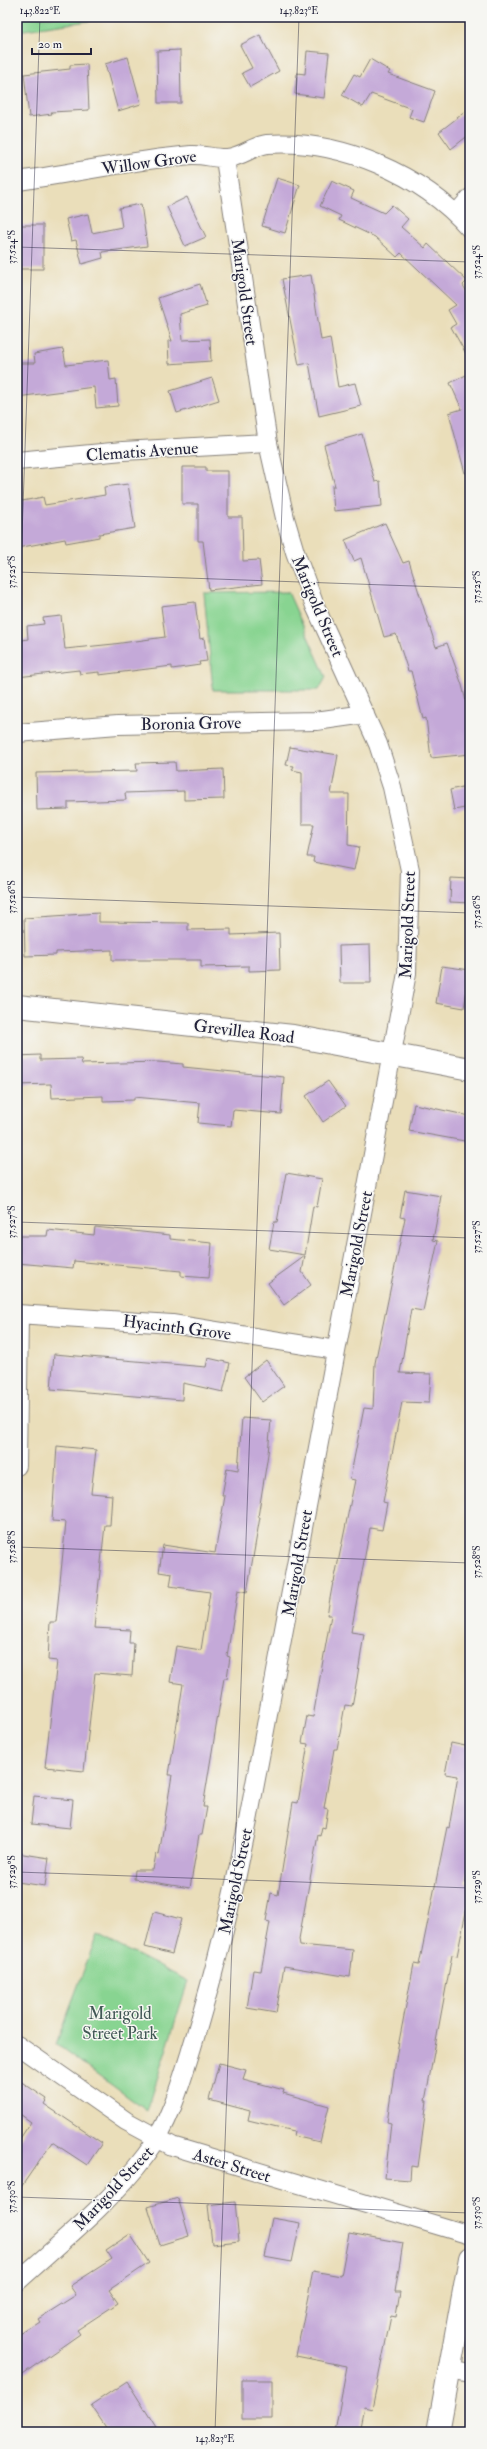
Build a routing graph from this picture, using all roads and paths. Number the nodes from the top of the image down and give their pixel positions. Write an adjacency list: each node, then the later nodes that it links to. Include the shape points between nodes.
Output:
1 (225, 159): 2 (street, Willow Grove, via 189,155); 4 (street, Willow Grove, via 266,144 336,151 366,160 403,177); 6 (street, Marigold Street)
2 (17, 181)
3 (470, 198): 4 (street)
4 (456, 214): 5 (street, Willow Grove)
5 (470, 229)
6 (268, 443): 7 (street, Clematis Avenue, via 123,451); 8 (street, Marigold Street, via 295,552 319,614)
7 (17, 461)
8 (365, 714): 9 (street, Boronia Grove, via 316,721 118,725); 11 (street, Marigold Street, via 385,763 410,870 407,973)
9 (17, 733)
10 (17, 1006): 11 (street, Grevillea Road, via 294,1036)
11 (393, 1055): 12 (street, Grevillea Road); 14 (street, Marigold Street)
12 (470, 1069)
13 (18, 1314): 14 (street, Hyacinth Grove, via 172,1324); 15 (street)
14 (336, 1350): 17 (street, Marigold Street, via 230,1912 186,2065)
15 (17, 1466)
16 (17, 2045): 17 (street, Aster Street, via 126,2121)
17 (157, 2139): 18 (street, Aster Street, via 190,2153); 20 (street, Marigold Street, via 130,2174 83,2222)
18 (470, 2235)
19 (470, 2258): 21 (street)
20 (17, 2282)
21 (460, 2371): 22 (street)
22 (438, 2432)

